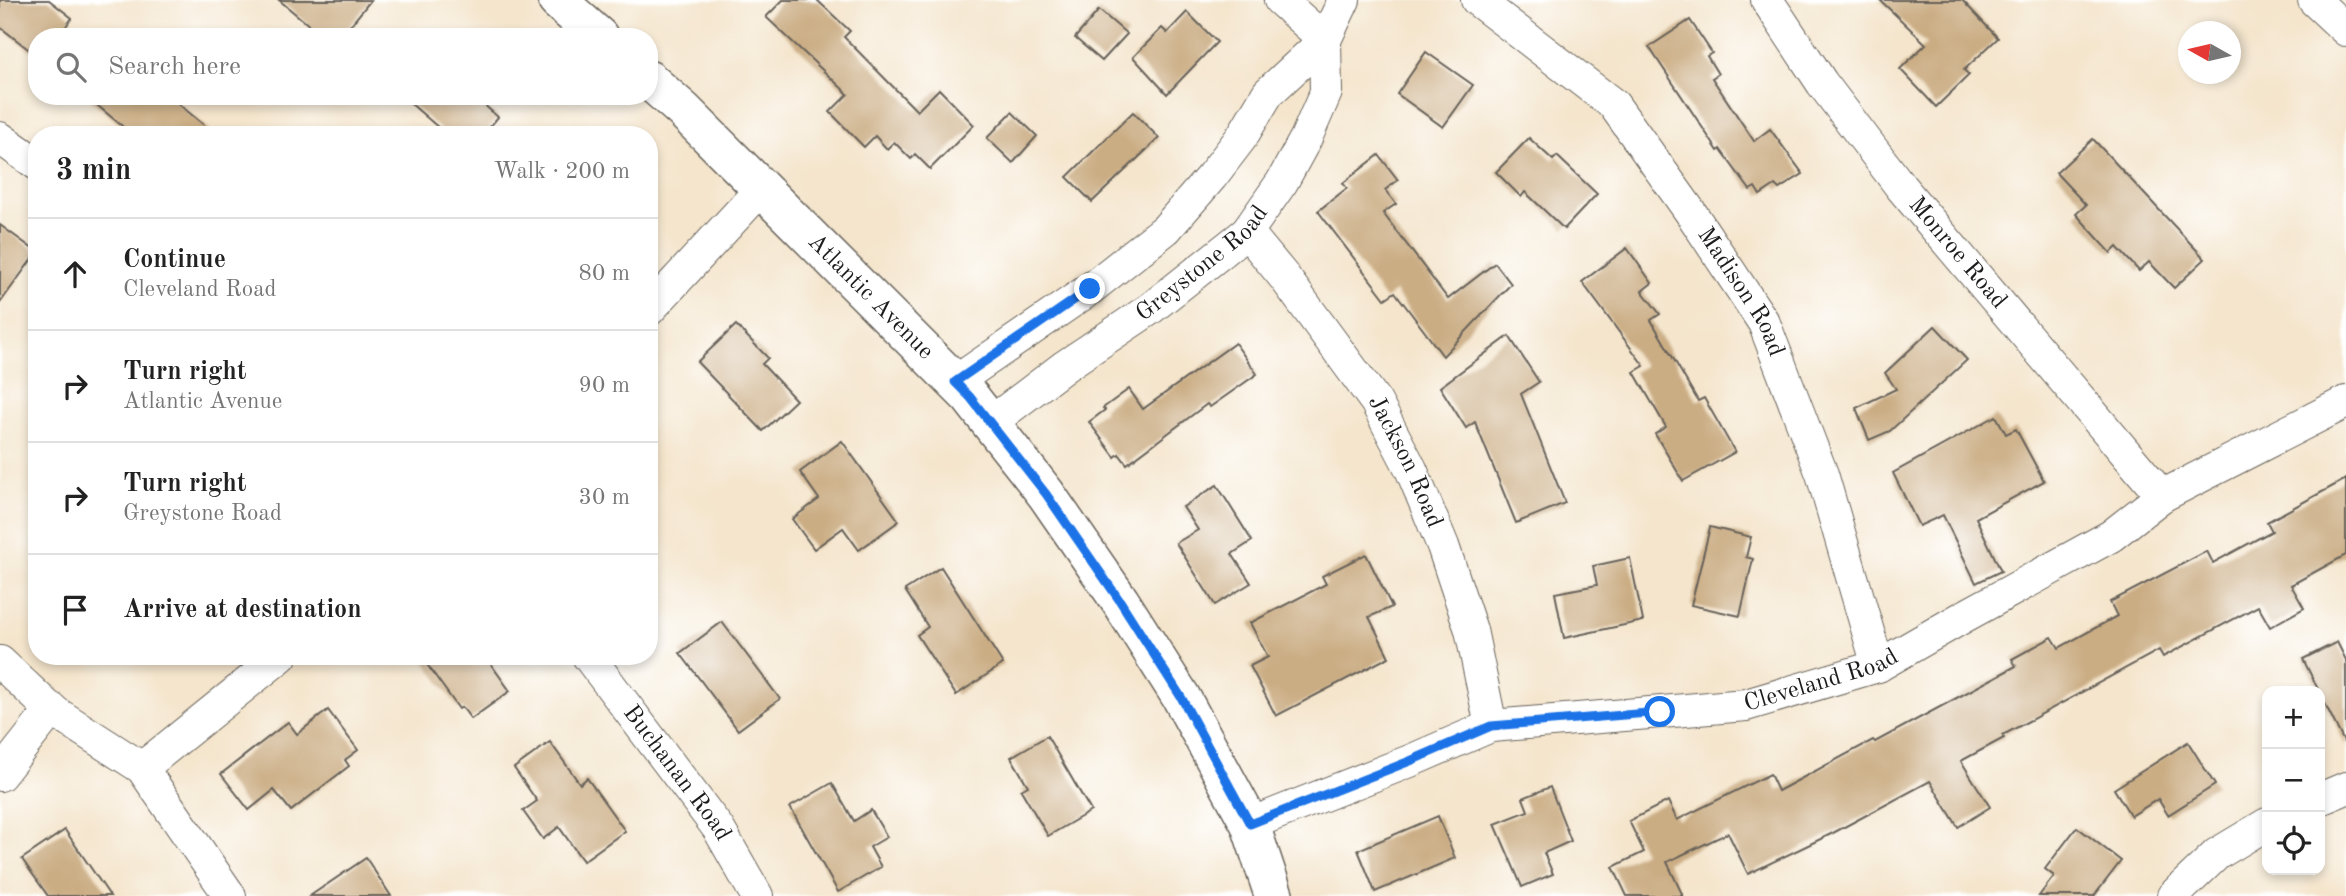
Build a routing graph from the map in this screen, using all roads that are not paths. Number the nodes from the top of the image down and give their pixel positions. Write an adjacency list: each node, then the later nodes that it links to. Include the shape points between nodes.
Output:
1 (557, 0): 7 (main road)
2 (1280, 0): 9 (street)
3 (1344, 0): 9 (street, Greystone Road)
4 (1477, 0): 23 (street, Madison Road, via 1614,105 1763,323 1822,474)
5 (1767, 0): 19 (street, Monroe Road, via 1822,83 1901,187)
6 (2314, 0): 8 (street)
7 (589, 28)
8 (2346, 30)
9 (1325, 40): 14 (street, Greystone Road, via 1326,92 1307,138); 16 (street, Greystone Road, via 1268,93 1220,167 1166,229 1090,289)
10 (658, 88): 13 (main road, Atlantic Avenue)
11 (0, 138): 12 (street)
12 (28, 158)
13 (762, 188): 15 (street); 16 (main road, Atlantic Avenue)
14 (1247, 232): 18 (street, Greystone Road, via 1150,309); 25 (street, Jackson Road, via 1376,402 1411,469 1471,630)
15 (658, 300)
16 (955, 382): 18 (main road, Atlantic Avenue)
17 (2346, 402): 19 (street, Cleveland Road)
18 (989, 423): 30 (main road, Atlantic Avenue, via 1046,494 1120,601 1181,697)
19 (2162, 496): 23 (street, Cleveland Road, via 2111,536)
20 (0, 662): 24 (street)
21 (270, 665): 26 (street)
22 (596, 665): 33 (street, Buchanan Road, via 718,828)
23 (1878, 666): 25 (street, Cleveland Road, via 1746,705)
24 (52, 709): 26 (street); 27 (street)
25 (1491, 726): 30 (street, Cleveland Road)
26 (142, 768): 32 (street)
27 (0, 775)
28 (2346, 788): 29 (street)
29 (2325, 797)
30 (1250, 824): 34 (main road, Atlantic Avenue)
31 (2262, 827): 35 (street, via 2217,855)
32 (230, 896)
33 (757, 896)
34 (1274, 896)
35 (2174, 896)

